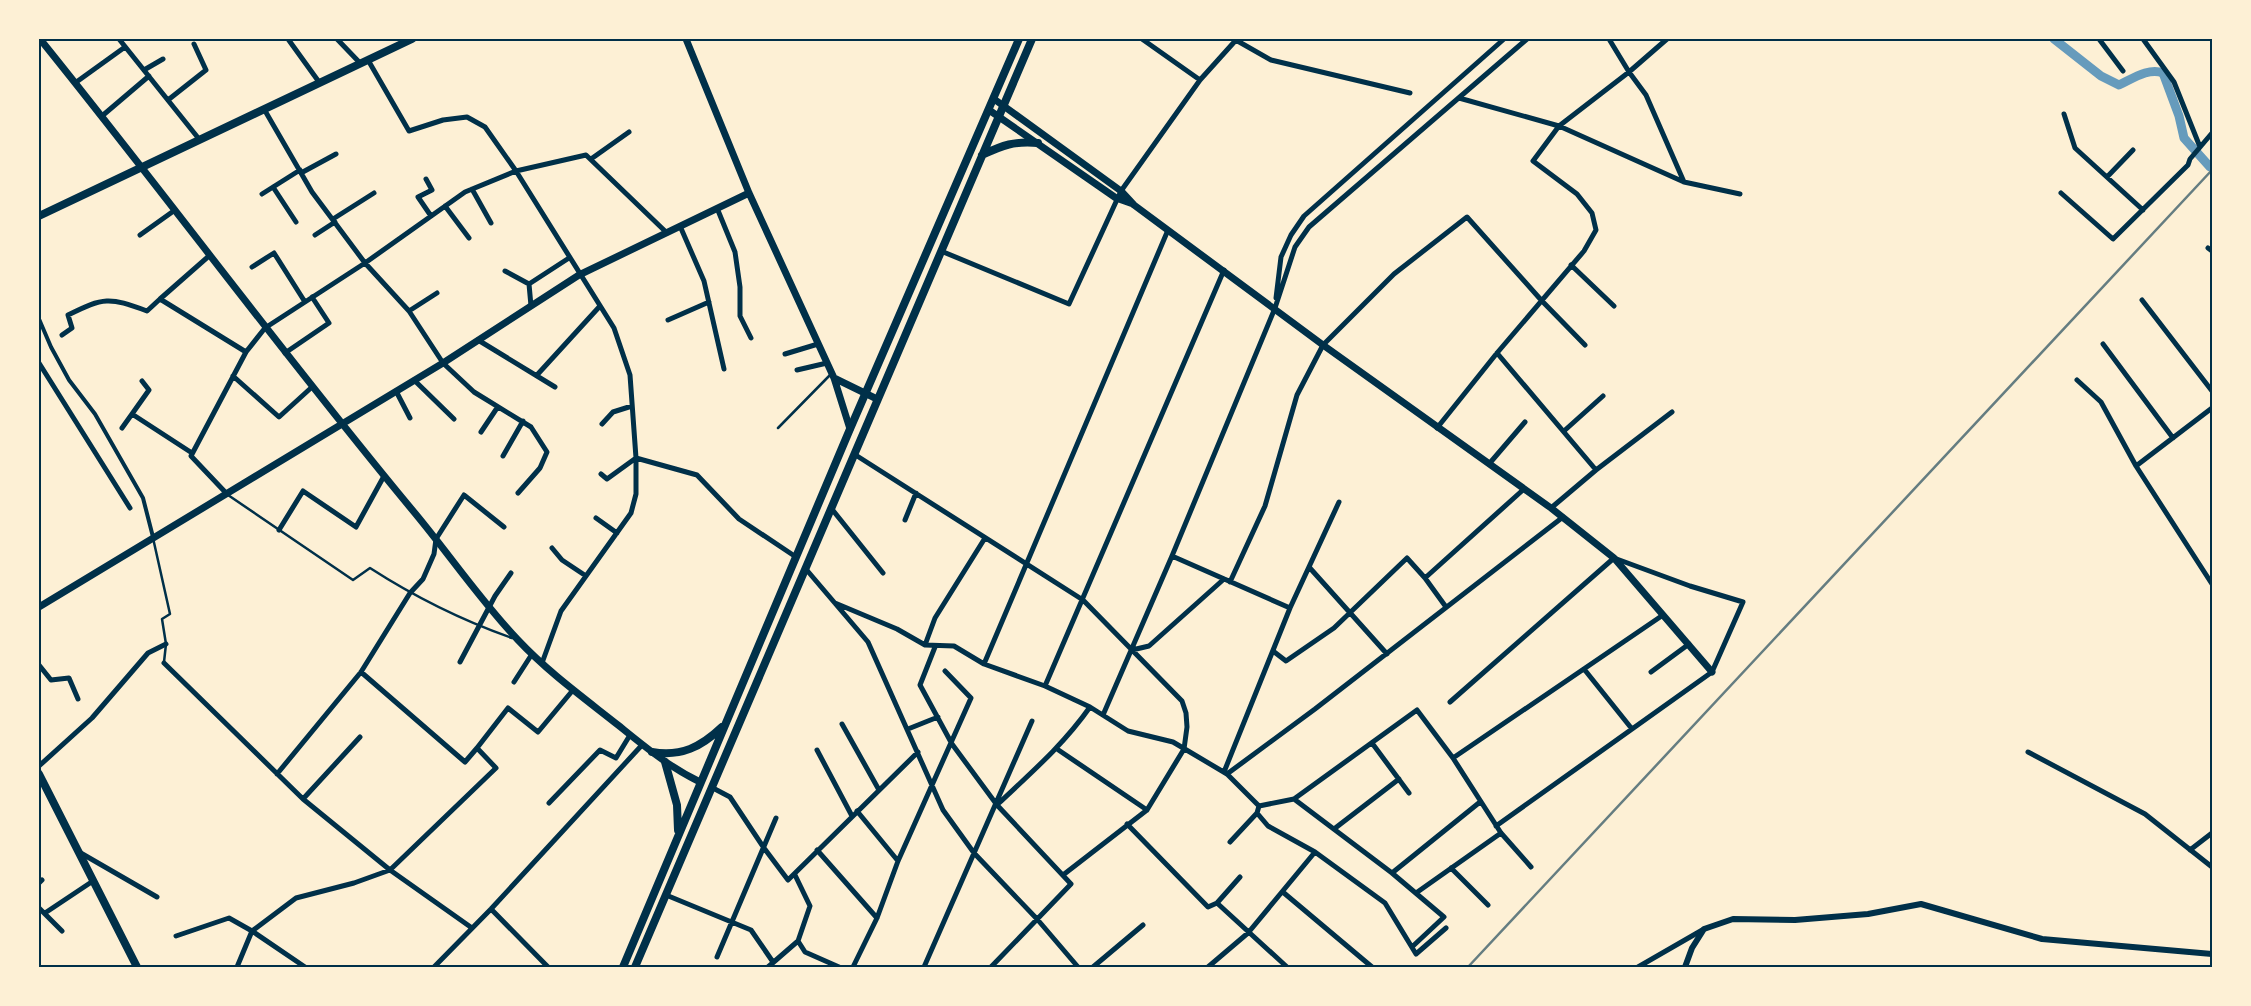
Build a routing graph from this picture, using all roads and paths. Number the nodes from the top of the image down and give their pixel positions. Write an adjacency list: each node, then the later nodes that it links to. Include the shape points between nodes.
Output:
1 (40, 39): 28 (main road)
2 (119, 39): 18 (street)
3 (288, 39): 27 (street)
4 (337, 39): 21 (street)
5 (412, 39): 20 (main road)
6 (686, 39): 60 (main road)
7 (1019, 39): 31 (main road)
8 (1032, 39): 33 (main road)
9 (1142, 39): 26 (street)
10 (1235, 39): 26 (street); 29 (street, via 1271,60)
11 (1504, 39): 100 (street, via 1304,216 1281,257)
12 (1527, 39): 30 (street)
13 (1609, 39): 24 (street)
14 (1667, 39): 24 (street)
15 (2099, 39): 23 (street)
16 (2143, 39): 44 (street, via 2174,82)
17 (194, 44): 32 (street, via 206,70)
18 (125, 47): 22 (street); 28 (street)
19 (163, 59): 22 (street)
20 (368, 60): 21 (main road); 50 (street, via 409,131 443,120 467,117 485,127)
21 (360, 63): 27 (main road)
22 (144, 70): 25 (street)
23 (2123, 71)
24 (1629, 72): 39 (street); 54 (street, via 1646,95)
25 (150, 78): 32 (street); 37 (street)
26 (1200, 80): 57 (street)
27 (319, 82): 34 (main road)
28 (75, 83): 37 (main road)
29 (1410, 93)
30 (1459, 98): 39 (street); 100 (street, via 1309,227 1295,247)
31 (994, 99): 33 (main road); 35 (main road)
32 (168, 100): 42 (street)
33 (1004, 107): 38 (main road); 57 (main road)
34 (263, 108): 42 (main road); 51 (street)
35 (989, 110): 38 (main road); 131 (main road)
36 (2064, 114): 52 (street, via 2075,148)
37 (102, 116): 49 (main road)
38 (999, 117): 43 (main road); 47 (main road)
39 (1559, 126): 54 (street); 84 (street, via 1533,161 1577,194 1592,213 1596,230)
40 (629, 132): 48 (street)
41 (2212, 133): 44 (street)
42 (200, 139): 49 (main road)
43 (1038, 143): 47 (main road, via 1007,144); 63 (main road)
44 (2200, 147): 68 (street, via 2188,165)
45 (2133, 150): 52 (street)
46 (336, 154): 51 (street)
47 (982, 155): 80 (main road)
48 (590, 159): 50 (street, via 586,155); 76 (street)
49 (142, 166): 67 (main road); 69 (main road)
50 (516, 171): 56 (street); 82 (street)
51 (301, 172): 55 (street); 71 (street)
52 (2107, 177): 68 (street)
53 (426, 179): 70 (street, via 432,190 418,197)
54 (1684, 182): 62 (street)
55 (273, 187): 61 (street); 72 (street)
56 (472, 189): 65 (street); 73 (street)
57 (1121, 191): 63 (street); 64 (main road)
58 (2061, 192): 68 (street, via 2113,239)
59 (374, 193): 71 (street)
60 (749, 193): 66 (main road); 108 (main road)
61 (262, 194)
62 (1740, 194)
63 (1116, 198): 64 (main road); 80 (street, via 1069,304)
64 (1134, 205): 75 (main road)
65 (445, 206): 70 (street); 79 (street)
66 (717, 208): 74 (main road); 106 (street, via 734,252 740,287 740,316)
67 (175, 210): 77 (street); 81 (main road)
68 (2143, 210)
69 (39, 216)
70 (431, 216): 83 (street)
71 (334, 221): 78 (street); 83 (street)
72 (296, 222)
73 (491, 223)
74 (680, 226): 76 (main road); 96 (street, via 704,281)
75 (1168, 230): 86 (main road); 182 (street)
76 (667, 232): 88 (main road)
77 (140, 235)
78 (315, 235)
79 (469, 238)
80 (941, 251): 133 (main road)
81 (210, 255): 92 (street); 104 (main road)
82 (569, 258): 88 (street); 89 (street)
83 (365, 262): 91 (street); 101 (street)
84 (1571, 265): 94 (street); 99 (street)
85 (252, 267): 95 (street, via 274,253)
86 (1224, 270): 100 (main road); 193 (street)
87 (506, 271): 89 (street)
88 (579, 275): 97 (main road); 98 (street)
89 (529, 284): 97 (street)
90 (437, 293): 101 (street)
91 (312, 297): 95 (street); 113 (street, via 329,323)
92 (160, 299): 105 (street, via 147,311 121,301 105,300 90,304 68,315 72,328); 112 (street)
93 (2142, 300): 130 (street)
94 (1542, 301): 110 (street, via 1467,217 1394,274); 111 (street); 114 (street)
95 (305, 302): 104 (street)
96 (709, 302): 103 (street); 119 (street)
97 (531, 306): 107 (main road)
98 (600, 306): 121 (street); 134 (street, via 614,328 630,374)
99 (1614, 306)
100 (1275, 308): 110 (main road); 179 (street)
101 (409, 311): 117 (street)
102 (39, 319): 175 (street, via 69,380 96,414 143,498)
103 (668, 320)
104 (265, 328): 112 (street); 113 (main road)
105 (62, 335)
106 (751, 338)
107 (478, 340): 117 (main road); 121 (street)
108 (818, 344): 115 (street); 118 (main road)
109 (2103, 344): 151 (street)
110 (1323, 345): 147 (main road); 190 (street, via 1298,394 1265,506)
111 (1585, 345)
112 (246, 352): 122 (street)
113 (285, 353): 128 (main road)
114 (1497, 353): 147 (street); 149 (street)
115 (785, 354)
116 (39, 363): 166 (street)
117 (443, 363): 125 (main road); 135 (street)
118 (827, 363): 120 (street); 123 (main road)
119 (724, 369)
120 (796, 370)
121 (537, 375): 127 (street)
122 (233, 376): 128 (street, via 279,417); 152 (street)
123 (833, 376): 131 (main road); 146 (lane); 148 (main road)
124 (142, 380): 138 (street, via 149,390)
125 (414, 380): 129 (main road); 140 (street)
126 (2077, 380): 157 (street, via 2100,402)
127 (555, 386)
128 (312, 388): 143 (main road)
129 (396, 391): 139 (street); 143 (main road)
130 (2212, 391)
131 (866, 393): 133 (main road); 148 (main road)
132 (1603, 396): 149 (street)
133 (877, 399): 153 (main road)
134 (632, 406): 144 (street, via 613,412); 155 (street)
135 (497, 408): 141 (street); 150 (street)
136 (2212, 408): 151 (street)
137 (1672, 412): 158 (street)
138 (132, 414): 145 (street); 152 (street)
139 (410, 418)
140 (454, 419)
141 (523, 422): 154 (street); 162 (street, via 531,427 547,452 540,468)
142 (1526, 422): 156 (street)
143 (341, 424): 160 (main road); 164 (main road)
144 (602, 424)
145 (122, 428)
146 (778, 428)
147 (1438, 428): 156 (main road)
148 (850, 429): 180 (main road)
149 (1564, 431): 158 (street)
150 (481, 432)
151 (2173, 438): 157 (street)
152 (192, 453): 164 (street, via 191,456)
153 (854, 454): 163 (street); 167 (main road)
154 (503, 456)
155 (636, 458): 159 (street, via 607,479); 174 (street, via 636,494 631,513); 180 (street, via 697,475 739,519)
156 (1489, 464): 161 (main road)
157 (2136, 466): 191 (street)
158 (1596, 470): 168 (street)
159 (601, 474)
160 (384, 476): 173 (street, via 356,527 303,491); 177 (main road)
161 (1524, 489): 168 (main road); 188 (street)
162 (518, 493)
163 (916, 493): 171 (street); 176 (street)
164 (227, 494): 173 (lane); 175 (main road)
165 (1339, 502): 184 (street)
166 (130, 508)
167 (831, 508): 183 (main road); 186 (street)
168 (1551, 508): 169 (main road)
169 (1562, 517): 181 (main road); 196 (street)
170 (596, 518): 174 (street)
171 (905, 520)
172 (504, 527): 177 (street, via 464,495)
173 (279, 530): 192 (lane, via 353,580 370,568)
174 (617, 533): 187 (street)
175 (153, 537): 195 (main road); 203 (lane, via 170,614 162,619)
176 (985, 538): 182 (street); 205 (street, via 935,618)
177 (436, 539): 192 (street, via 434,554 423,579); 197 (main road)
178 (552, 548): 187 (street, via 562,560)
179 (1172, 556): 189 (street); 207 (street)
180 (796, 557): 230 (main road)
181 (1614, 558): 200 (main road); 220 (street, via 1743,602); 225 (street)
182 (1027, 564): 193 (street); 214 (street)
183 (805, 567): 194 (street); 254 (main road)
184 (1310, 567): 198 (street); 199 (street)
185 (511, 573): 197 (street)
186 (882, 573)
187 (586, 576): 213 (street, via 561,611)
188 (1425, 578): 196 (street); 199 (street, via 1407,558)
189 (1224, 579): 190 (street); 207 (street, via 1149,646)
190 (1230, 582): 198 (street)
191 (2212, 584)
192 (410, 593): 201 (lane); 218 (street)
193 (1082, 600): 207 (street); 222 (street)
194 (836, 603): 205 (street, via 897,629); 232 (street, via 868,642)
195 (39, 607)
196 (1446, 607): 210 (street)
197 (489, 608): 201 (street); 202 (main road)
198 (1290, 608): 208 (street)
199 (1351, 612): 208 (street, via 1334,628 1286,661); 210 (street)
200 (1663, 614): 204 (main road); 216 (street)
201 (479, 626): 202 (lane); 211 (street)
202 (518, 640): 209 (main road)
203 (166, 644): 212 (lane); 248 (street, via 148,653 92,718)
204 (1688, 644): 219 (street); 220 (main road)
205 (925, 645): 206 (street)
206 (935, 647): 214 (street, via 954,646); 228 (street, via 920,685)
207 (1132, 650): 227 (street); 241 (street, via 1182,701 1187,727)
208 (1273, 651): 249 (street)
209 (532, 654): 213 (main road); 221 (street)
210 (1387, 654): 249 (street)
211 (460, 662)
212 (164, 663): 250 (street)
213 (542, 664): 223 (main road)
214 (984, 664): 222 (street)
215 (39, 665): 224 (street, via 51,680 69,678)
216 (1584, 669): 233 (street); 246 (street)
217 (945, 671): 237 (street, via 971,698)
218 (361, 672): 239 (street, via 465,762); 250 (street)
219 (1651, 672)
220 (1712, 672): 233 (street)
221 (514, 682)
222 (1045, 686): 226 (street)
223 (573, 690): 234 (main road); 239 (street, via 538,732 508,708)
224 (78, 698)
225 (1450, 702)
226 (1090, 707): 227 (street); 240 (street)
227 (1103, 715): 241 (street, via 1128,731 1173,742)
228 (938, 717): 232 (street); 237 (street)
229 (1032, 721): 262 (street)
230 (725, 724): 243 (main road, via 691,749 666,754); 253 (main road)
231 (842, 724): 256 (street)
232 (908, 729): 244 (street)
233 (1632, 729): 269 (street)
234 (630, 735): 238 (main road); 261 (street, via 616,758 600,750)
235 (360, 737): 258 (street)
236 (1372, 743): 246 (street, via 1417,710); 252 (street); 259 (street)
237 (952, 744): 255 (street); 262 (street)
238 (642, 745): 243 (main road); 298 (street)
239 (477, 748): 285 (street, via 496,768)
240 (1057, 749): 262 (street); 264 (street)
241 (1184, 749): 249 (street); 264 (street)
242 (817, 750): 266 (street)
243 (652, 752): 247 (main road)
244 (918, 752): 255 (street); 256 (street)
245 (2028, 752): 277 (street, via 2145,814)
246 (1453, 758): 260 (street)
247 (665, 762): 253 (main road); 273 (main road, via 677,805)
248 (39, 766)
249 (1226, 773): 263 (street)
250 (277, 774): 258 (street)
251 (39, 775): 278 (main road)
252 (1399, 779): 257 (street); 270 (street)
253 (700, 782): 254 (main road); 273 (main road)
254 (710, 787): 275 (street, via 730,798); 293 (main road)
255 (932, 788): 280 (street, via 943,810); 281 (street)
256 (879, 790): 266 (street)
257 (1408, 793)
258 (302, 799): 285 (street)
259 (1294, 799): 263 (street); 270 (street)
260 (1480, 802): 269 (street); 286 (street)
261 (549, 803)
262 (997, 805): 280 (street); 288 (street)
263 (1259, 806): 265 (street)
264 (1147, 810): 268 (street)
265 (1258, 813): 274 (street); 279 (street, via 1268,826)
266 (854, 814): 276 (street); 281 (street)
267 (776, 818): 275 (street)
268 (1127, 824): 288 (street); 295 (street, via 1208,907)
269 (1496, 826): 271 (street)
270 (1334, 829): 286 (street)
271 (1501, 833): 282 (street); 284 (street)
272 (2212, 833): 277 (street)
273 (678, 834): 321 (main road)
274 (1230, 842)
275 (764, 848): 287 (street, via 788,880); 302 (street)
276 (817, 850): 287 (street); 300 (street)
277 (2190, 850): 283 (street)
278 (79, 852): 290 (main road); 294 (street)
279 (1315, 852): 291 (street); 312 (street, via 1385,903)
280 (974, 853): 301 (street); 326 (street)
281 (898, 861): 300 (street)
282 (1531, 867)
283 (2212, 867)
284 (1451, 868): 292 (street); 296 (street)
285 (390, 870): 304 (street); 308 (street, via 296,898)
286 (1392, 872): 292 (street)
287 (795, 875): 311 (street, via 810,906)
288 (1063, 876): 301 (street, via 1071,884)
289 (1240, 877): 295 (street)
290 (93, 881): 299 (street); 316 (main road)
291 (1284, 893): 309 (street); 332 (street)
292 (1416, 893): 312 (street, via 1444,917)
293 (666, 895): 302 (street); 322 (main road)
294 (156, 897)
295 (1217, 903): 309 (street)
296 (1488, 905)
297 (39, 908): 299 (street)
298 (491, 909): 304 (street); 320 (street)
299 (45, 913): 307 (street)
300 (877, 918): 325 (street)
301 (1037, 919): 327 (street); 328 (street)
302 (732, 922): 314 (street); 315 (street, via 751,930)
303 (1143, 925): 329 (street)
304 (472, 928): 319 (street)
305 (1446, 928): 312 (street, via 1416,954)
306 (1704, 929): 313 (street, via 1733,920 1795,920 1868,914 1920,904 2042,940); 333 (street); 334 (street)
307 (62, 930)
308 (252, 931): 310 (street, via 228,918); 317 (street); 318 (street)
309 (1248, 933): 330 (street); 331 (street)
310 (176, 936)
311 (798, 941): 315 (street); 324 (street, via 805,952)
312 (1413, 946)
313 (2212, 954)
314 (717, 957)
315 (773, 962): 323 (street)
316 (137, 967)
317 (237, 967)
318 (305, 967)
319 (434, 967)
320 (548, 967)
321 (622, 967)
322 (635, 967)
323 (768, 967)
324 (839, 967)
325 (852, 967)
326 (924, 967)
327 (991, 967)
328 (1078, 967)
329 (1093, 967)
330 (1208, 967)
331 (1287, 967)
332 (1372, 967)
333 (1638, 967)
334 (1685, 967)

